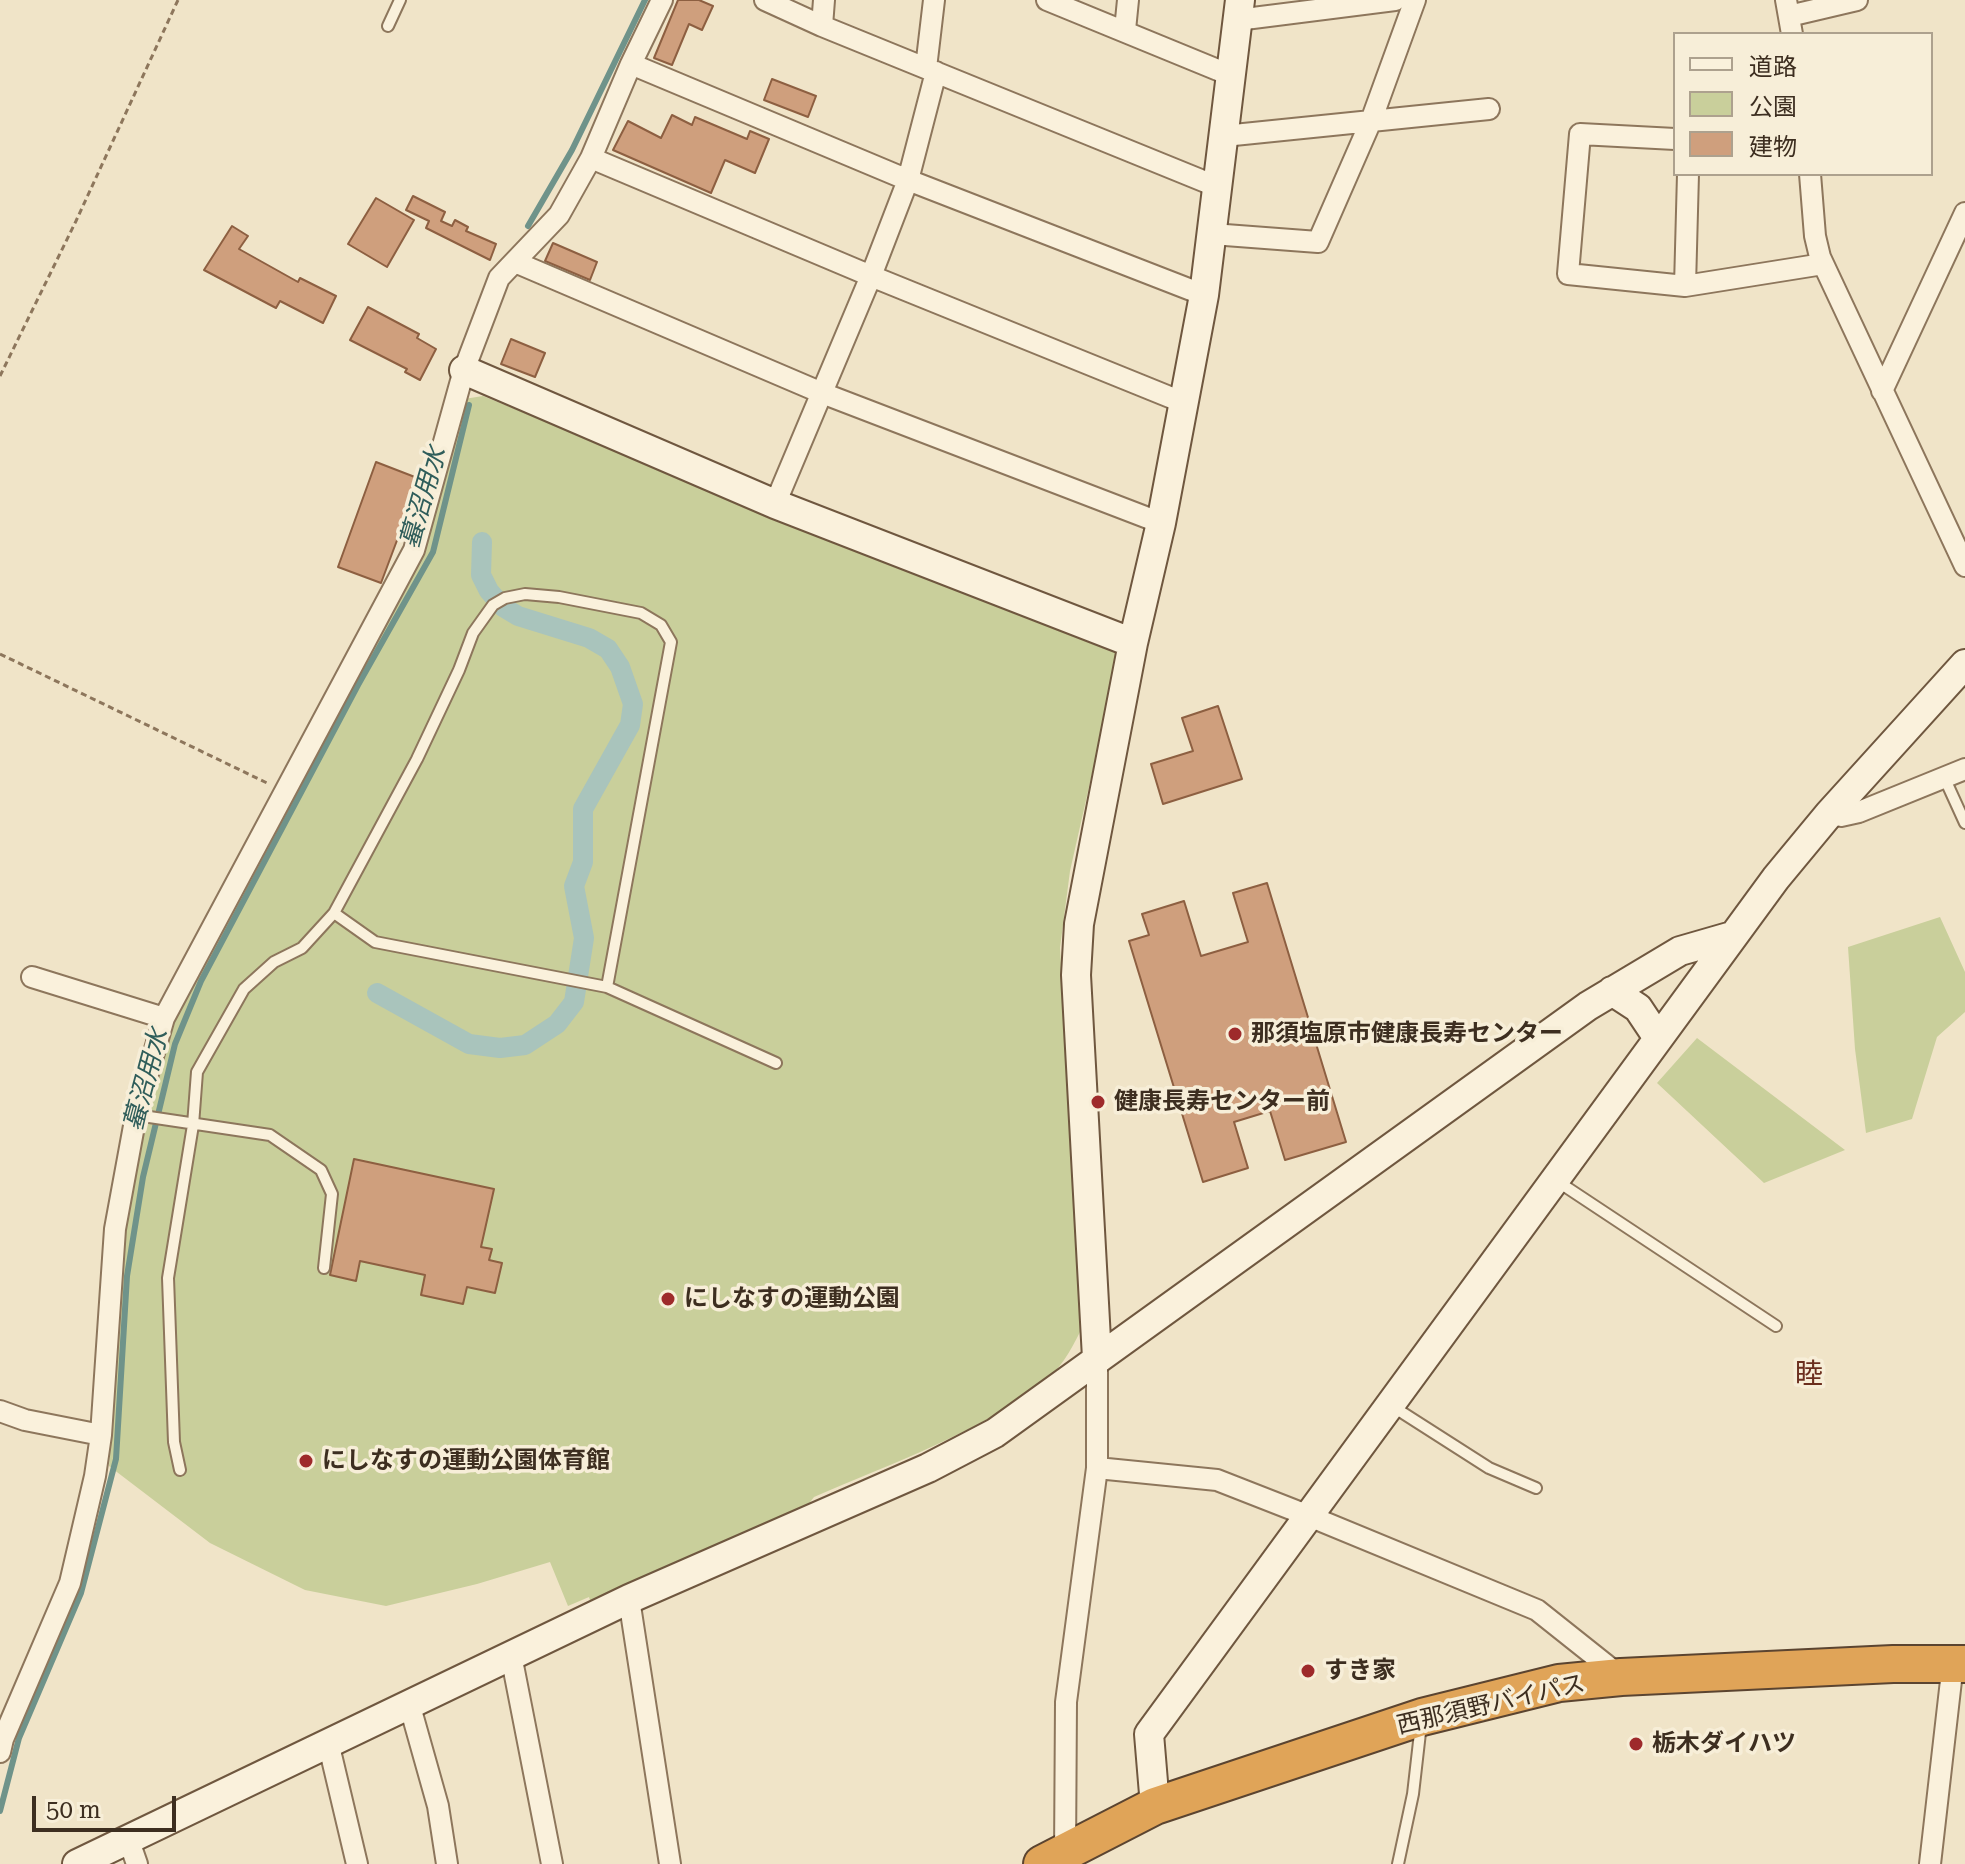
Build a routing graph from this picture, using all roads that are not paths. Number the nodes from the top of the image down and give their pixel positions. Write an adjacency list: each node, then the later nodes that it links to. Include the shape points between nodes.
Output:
1 (400, 0): 13 (lane)
2 (662, 0): 16 (street)
3 (765, 0): 14 (street)
4 (824, 0): 14 (street)
5 (934, 0): 17 (street)
6 (1047, 0): 15 (street)
7 (1128, 0): 15 (street)
8 (1395, 0): 11 (street)
9 (1415, 0): 20 (street)
10 (1857, 0): 12 (street)
11 (1238, 10): 18 (street)
12 (1789, 17)
13 (388, 26)
14 (822, 26): 17 (street)
15 (1125, 30): 18 (street)
16 (631, 64): 23 (street); 26 (street)
17 (931, 70): 26 (street); 27 (street)
18 (1230, 75): 21 (street)
19 (1489, 109): 20 (street)
20 (1371, 121): 21 (street); 29 (street, via 1318,242)
21 (1224, 136): 27 (street)
22 (1673, 139): 33 (street, via 1580,134 1568,274)
23 (591, 158): 30 (street, via 559,215); 32 (street)
24 (1688, 176): 33 (street)
25 (1810, 176): 31 (street)
26 (908, 180): 32 (street); 34 (street)
27 (1218, 187): 29 (street)
28 (1965, 213): 36 (street)
29 (1212, 234): 34 (street)
30 (515, 262): 35 (street, via 499,278); 37 (street)
31 (1823, 264): 33 (street); 36 (street)
32 (871, 276): 37 (street); 38 (street)
33 (1685, 286)
34 (1204, 295): 38 (street)
35 (464, 370): 39 (street); 53 (street, via 414,550)
36 (1882, 391): 41 (street)
37 (822, 393): 39 (street); 40 (street)
38 (1182, 402): 40 (street)
39 (775, 504): 42 (street)
40 (1161, 523): 42 (street)
41 (1965, 566)
42 (1133, 643): 61 (street, via 1079,924 1076,975)
43 (1965, 664): 46 (street)
44 (1965, 769): 45 (street)
45 (1944, 777): 46 (street, via 1859,812); 47 (lane)
46 (1829, 814): 49 (street)
47 (1965, 823)
48 (334, 913): 51 (lane, via 375,942); 51 (lane, via 417,759 473,633 493,605 525,594 641,613 661,625 671,642); 57 (lane, via 302,948 274,962 244,989 197,1072)
49 (1732, 936): 52 (street, via 1680,951); 54 (street)
50 (32, 977): 53 (street)
51 (607, 987): 55 (lane)
52 (1612, 991): 54 (street, via 1638,1008); 61 (street)
53 (164, 1018): 56 (street)
54 (1658, 1038): 58 (street)
55 (776, 1063)
56 (136, 1115): 57 (lane); 64 (street, via 115,1229)
57 (193, 1125): 59 (lane, via 270,1135 321,1170 332,1194); 66 (lane, via 168,1278 174,1442)
58 (1555, 1180): 60 (lane); 62 (street)
59 (324, 1268)
60 (1776, 1326)
61 (1097, 1358): 65 (street); 69 (street, via 967,1448)
62 (1390, 1405): 67 (lane, via 1489,1468); 68 (street)
63 (0, 1411): 64 (street)
64 (101, 1435): 76 (street, via 70,1583)
65 (1097, 1468): 68 (street, via 1217,1480); 79 (street, via 1066,1702)
66 (180, 1470)
67 (1536, 1488)
68 (1309, 1516): 72 (street, via 1537,1610); 77 (street, via 1149,1734)
69 (629, 1599): 70 (street); 84 (street)
70 (511, 1655): 73 (street); 83 (street)
71 (1959, 1664): 72 (highway, 西那須野バイパス); 86 (street)
72 (1621, 1677): 74 (highway, 西那須野バイパス, via 1559,1683)
73 (409, 1703): 75 (street); 82 (street, via 438,1806)
74 (1422, 1717): 77 (highway, 西那須野バイパス); 85 (lane)
75 (328, 1742): 78 (street); 81 (street)
76 (0, 1752)
77 (1155, 1806): 79 (highway, 西那須野バイパス)
78 (133, 1852): 80 (street)
79 (1057, 1860)
80 (77, 1864)
81 (357, 1864)
82 (447, 1864)
83 (552, 1864)
84 (670, 1864)
85 (1398, 1864)
86 (1930, 1864)

